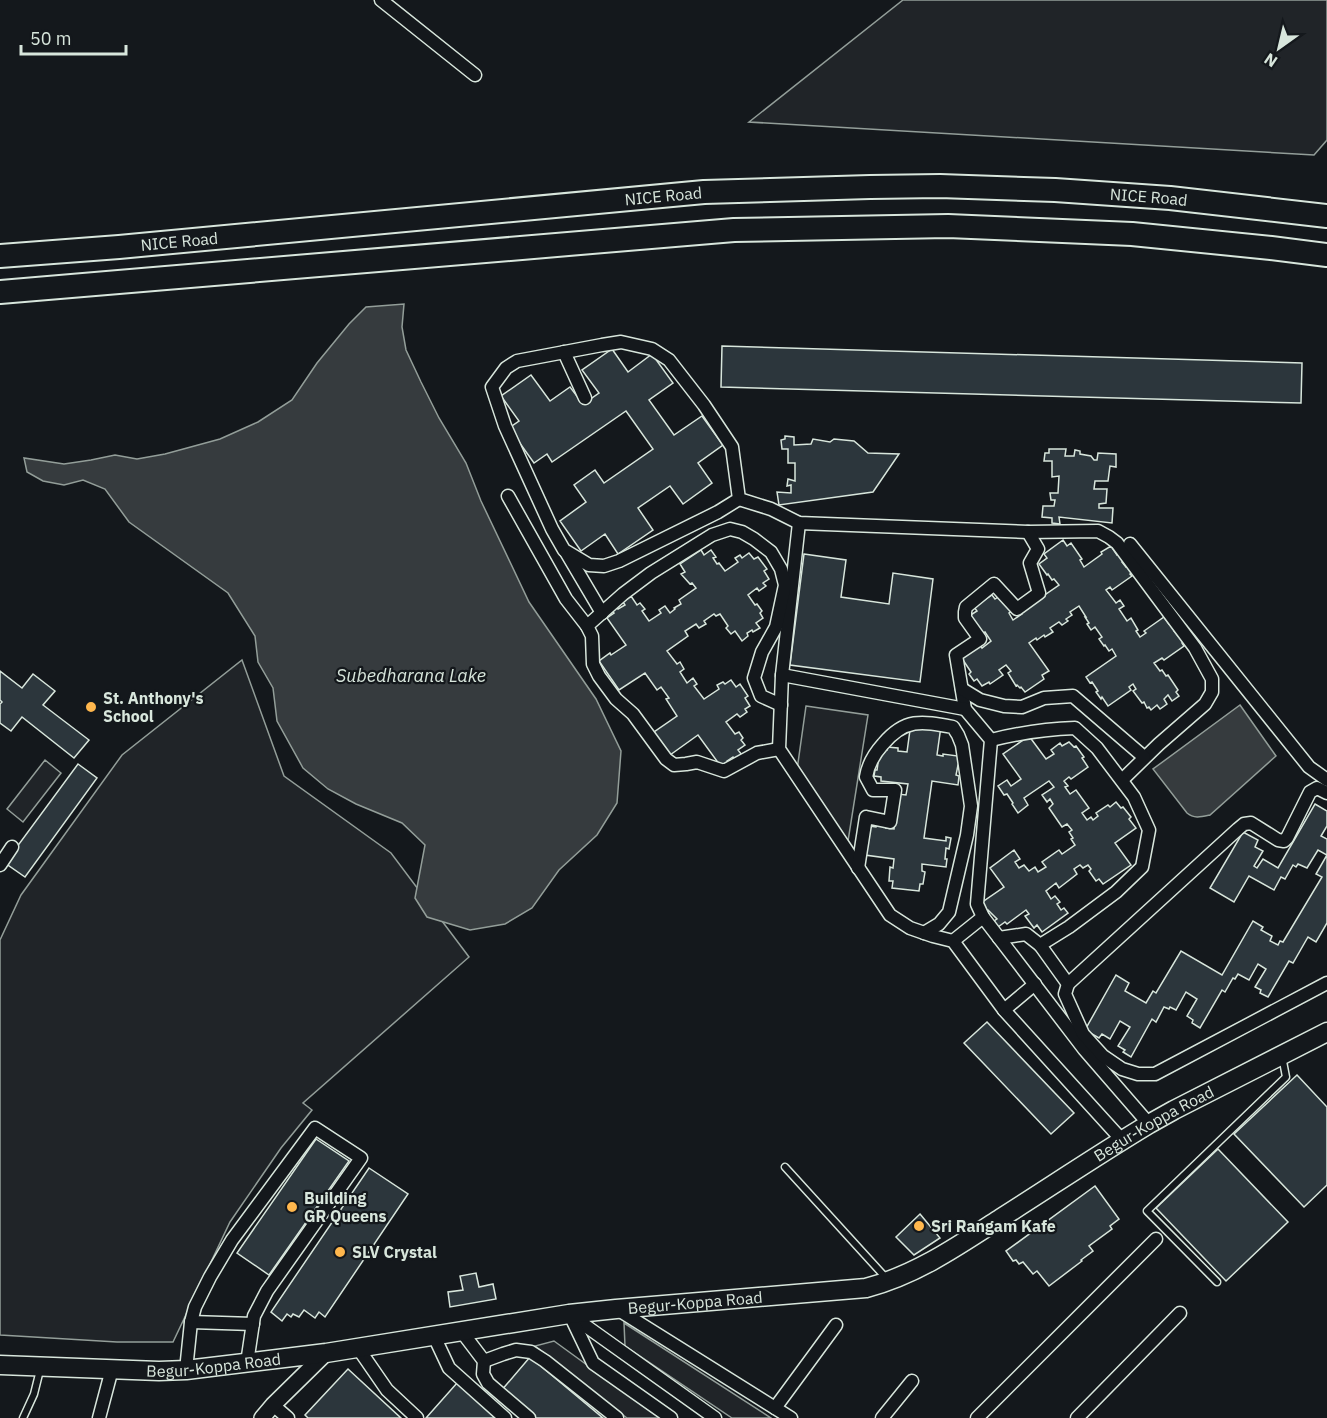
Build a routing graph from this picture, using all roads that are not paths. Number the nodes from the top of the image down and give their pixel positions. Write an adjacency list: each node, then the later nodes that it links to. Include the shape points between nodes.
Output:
1 (381, 0): 2 (street)
2 (475, 75)
3 (1327, 216): 5 (highway, NICE Road, via 1055,190 940,186 704,192)
4 (1327, 255): 6 (highway, via 1132,234 857,226 734,230)
5 (0, 256)
6 (0, 292)
7 (564, 352): 8 (street); 10 (street, via 621,342 651,349 669,360 732,447); 14 (street, via 517,361 506,368 492,387 505,426)
8 (585, 398)
9 (508, 496): 16 (street, via 566,599)
10 (739, 499): 11 (street); 14 (street, via 604,566 589,565)
11 (799, 523): 12 (street); 17 (street)
12 (1028, 532): 18 (street, via 1038,549 1030,563 1039,593 1017,609 994,584 966,607 965,618 980,639 956,655); 23 (street, via 1098,531 1117,543 1195,648 1212,679 1212,692 1205,704)
13 (1130, 544): 25 (street, via 1309,767)
14 (564, 550): 15 (street)
15 (602, 613): 16 (street); 19 (street, via 651,573 712,535 730,529 754,538 771,552 781,569 784,585 776,627 754,678 761,696)
16 (587, 626): 22 (street, via 599,676 674,765 697,762 724,771 757,753)
17 (782, 675): 19 (street); 20 (street)
18 (962, 688): 20 (street); 23 (street, via 980,700 1004,706 1022,707 1044,698 1072,696)
19 (781, 705): 22 (street)
20 (965, 709): 21 (street)
21 (991, 740): 24 (street, via 1043,729 1075,728); 30 (street, via 976,904)
22 (779, 749): 29 (street)
23 (1144, 757): 24 (street)
24 (1122, 780): 34 (street, via 1149,830 1142,867 1116,892)
25 (1327, 780)
26 (1327, 793): 37 (street, via 1317,788 1310,792 1284,842 1251,823 1238,829)
27 (12, 847): 28 (street)
28 (0, 865)
29 (858, 868): 31 (street, via 890,915); 31 (street, via 866,817 890,822 895,790 873,790 866,777 873,755 894,731 908,724 952,727 962,746 971,806 949,912)
30 (983, 917): 32 (street); 33 (street)
31 (924, 933): 33 (street)
32 (999, 938): 34 (street, via 1026,934); 36 (street)
33 (953, 941): 38 (street)
34 (1040, 945): 37 (street)
35 (1327, 983): 37 (street, via 1155,1074 1122,1069 1103,1056 1083,1034 1065,994)
36 (1035, 984): 38 (street); 41 (street, via 1084,1049)
37 (1068, 984)
38 (1004, 1010): 42 (street)
39 (1327, 1032): 40 (main road, Begur-Koppa Road)
40 (1282, 1055): 41 (main road, Begur-Koppa Road); 46 (lane, via 1286,1077 1147,1211)
41 (1149, 1124): 42 (main road, Begur-Koppa Road)
42 (1122, 1140): 45 (main road, Begur-Koppa Road, via 956,1247)
43 (785, 1167): 45 (lane)
44 (1156, 1239): 78 (street)
45 (889, 1281): 47 (main road, Begur-Koppa Road, via 866,1288)
46 (1217, 1282)
47 (616, 1309): 48 (main road, Begur-Koppa Road); 65 (street)
48 (569, 1314): 53 (main road, Begur-Koppa Road); 74 (street, via 593,1363); 75 (street)
49 (1180, 1314): 79 (street)
50 (191, 1322): 51 (street); 51 (street, via 223,1254 315,1128 361,1158 267,1291); 62 (street)
51 (253, 1324): 58 (street)
52 (836, 1325): 65 (street)
53 (462, 1332): 54 (main road, Begur-Koppa Road); 57 (street)
54 (434, 1336): 55 (main road, Begur-Koppa Road); 71 (street, via 449,1368)
55 (358, 1348): 56 (main road, Begur-Koppa Road); 70 (street, via 387,1390)
56 (326, 1353): 58 (main road, Begur-Koppa Road); 64 (street)
57 (484, 1361): 72 (street, via 483,1374 488,1383); 73 (street, via 516,1350 531,1352)
58 (247, 1363): 62 (main road, Begur-Koppa Road)
59 (0, 1365): 60 (main road, Begur-Koppa Road)
60 (41, 1366): 61 (main road, Begur-Koppa Road); 66 (lane, via 34,1394)
61 (112, 1369): 62 (main road, Begur-Koppa Road); 67 (street)
62 (186, 1370)
63 (912, 1381): 77 (street)
64 (273, 1405): 68 (street); 69 (street)
65 (775, 1408): 76 (street)
66 (22, 1418)
67 (99, 1418)
68 (262, 1418)
69 (288, 1418)
70 (417, 1418)
71 (505, 1418)
72 (528, 1418)
73 (617, 1418)
74 (671, 1418)
75 (715, 1418)
76 (791, 1418)
77 (882, 1418)
78 (978, 1418)
79 (1077, 1418)

